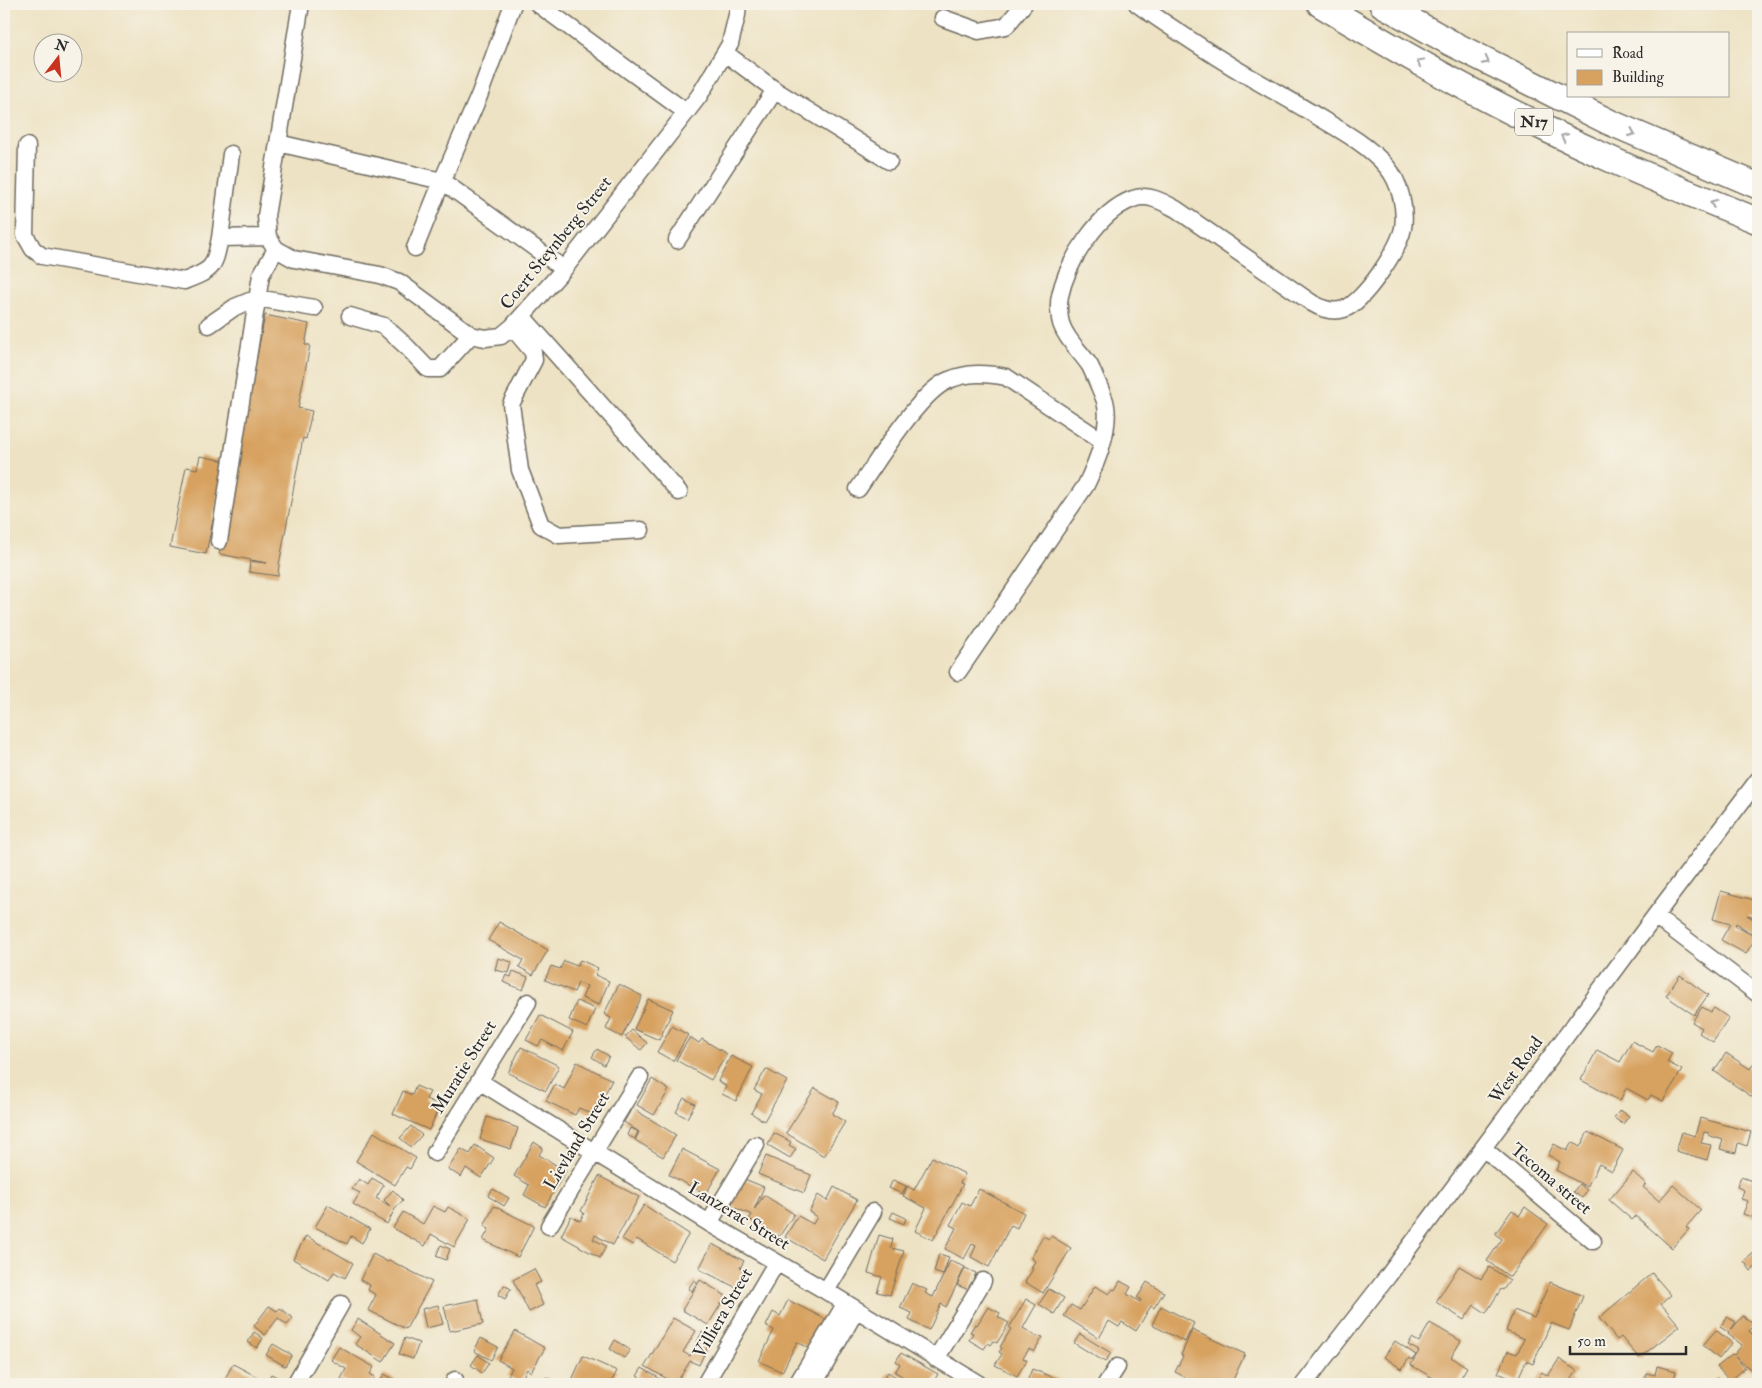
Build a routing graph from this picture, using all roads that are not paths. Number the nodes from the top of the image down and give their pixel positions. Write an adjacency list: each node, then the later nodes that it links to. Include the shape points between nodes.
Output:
1 (301, 4): 13 (street)
2 (513, 4): 17 (street, via 479,96)
3 (538, 4): 12 (street)
4 (738, 4): 10 (street, Coert Steynberg Street, via 730,44)
5 (1024, 4): 9 (street, via 1006,26 979,31)
6 (1137, 4): 31 (street, via 1373,152 1389,168 1398,185 1404,213 1403,228 1391,256 1354,304 1342,310 1326,310 1163,202 1150,197 1134,198 1114,210 1086,239 1059,297 1062,325 1090,367 1105,401 1106,422)
7 (1320, 4): 19 (highway, N17, one-way to 7, via 1597,153 1513,112)
8 (1382, 4): 18 (highway, N17, one-way to 18, via 1451,43 1609,122)
9 (943, 18)
10 (725, 53): 11 (street); 12 (street, Coert Steynberg Street)
11 (774, 90): 16 (street); 21 (street)
12 (686, 112): 24 (street, Coert Steynberg Street)
13 (278, 142): 17 (street); 22 (street, via 266,216)
14 (27, 146): 20 (street, via 25,235 33,249 42,256 184,281 206,273 216,261)
15 (231, 154): 20 (street)
16 (889, 161)
17 (442, 181): 23 (street); 24 (street)
18 (1758, 186)
19 (1758, 221)
20 (220, 238): 22 (street)
21 (677, 240)
22 (272, 243): 25 (street); 30 (street, via 294,259 380,274 399,282)
23 (415, 248)
24 (564, 269): 28 (street, Coert Steynberg Street)
25 (257, 298): 26 (street); 29 (street, via 235,307); 35 (street)
26 (314, 308)
27 (350, 316): 30 (street, via 384,326 428,369 440,369)
28 (517, 322): 30 (street, Coert Steynberg Street, via 501,336 485,338); 33 (street); 34 (street, via 534,360 511,404 520,470 541,525 559,535)
29 (209, 325)
30 (470, 335)
31 (1102, 440): 32 (street, via 1006,377 970,374 947,380 930,391); 36 (street, via 1086,485)
32 (858, 489)
33 (679, 492)
34 (640, 530)
35 (219, 541)
36 (958, 672)
37 (1758, 780): 38 (street, West Road)
38 (1655, 916): 39 (street); 44 (street, West Road)
39 (1758, 994)
40 (528, 1002): 42 (street, Muratie Street)
41 (640, 1077): 45 (street, Lievland Street)
42 (479, 1081): 45 (street, Lanzerac Street); 46 (street, Muratie Street)
43 (756, 1145): 48 (street)
44 (1483, 1148): 50 (street, Tecoma street); 65 (street, West Road)
45 (595, 1152): 48 (street, Lanzerac Street); 49 (street, Lievland Street)
46 (435, 1153)
47 (872, 1212): 53 (street)
48 (709, 1223): 51 (street, Lanzerac Street)
49 (549, 1226)
50 (1592, 1241)
51 (776, 1263): 53 (street, Lanzerac Street); 60 (street, Villiera Street)
52 (983, 1281): 56 (street)
53 (826, 1291): 55 (street, Lanzerac Street)
54 (341, 1304): 59 (street)
55 (851, 1307): 56 (street, Lanzerac Street); 61 (street); 62 (street)
56 (936, 1359): 58 (street, Lanzerac Street)
57 (1117, 1367): 64 (street)
58 (955, 1379): 63 (street, Lanzerac Street)
59 (302, 1382)
60 (704, 1384)
61 (797, 1384)
62 (814, 1384)
63 (978, 1384)
64 (1106, 1384)
65 (1304, 1384)

